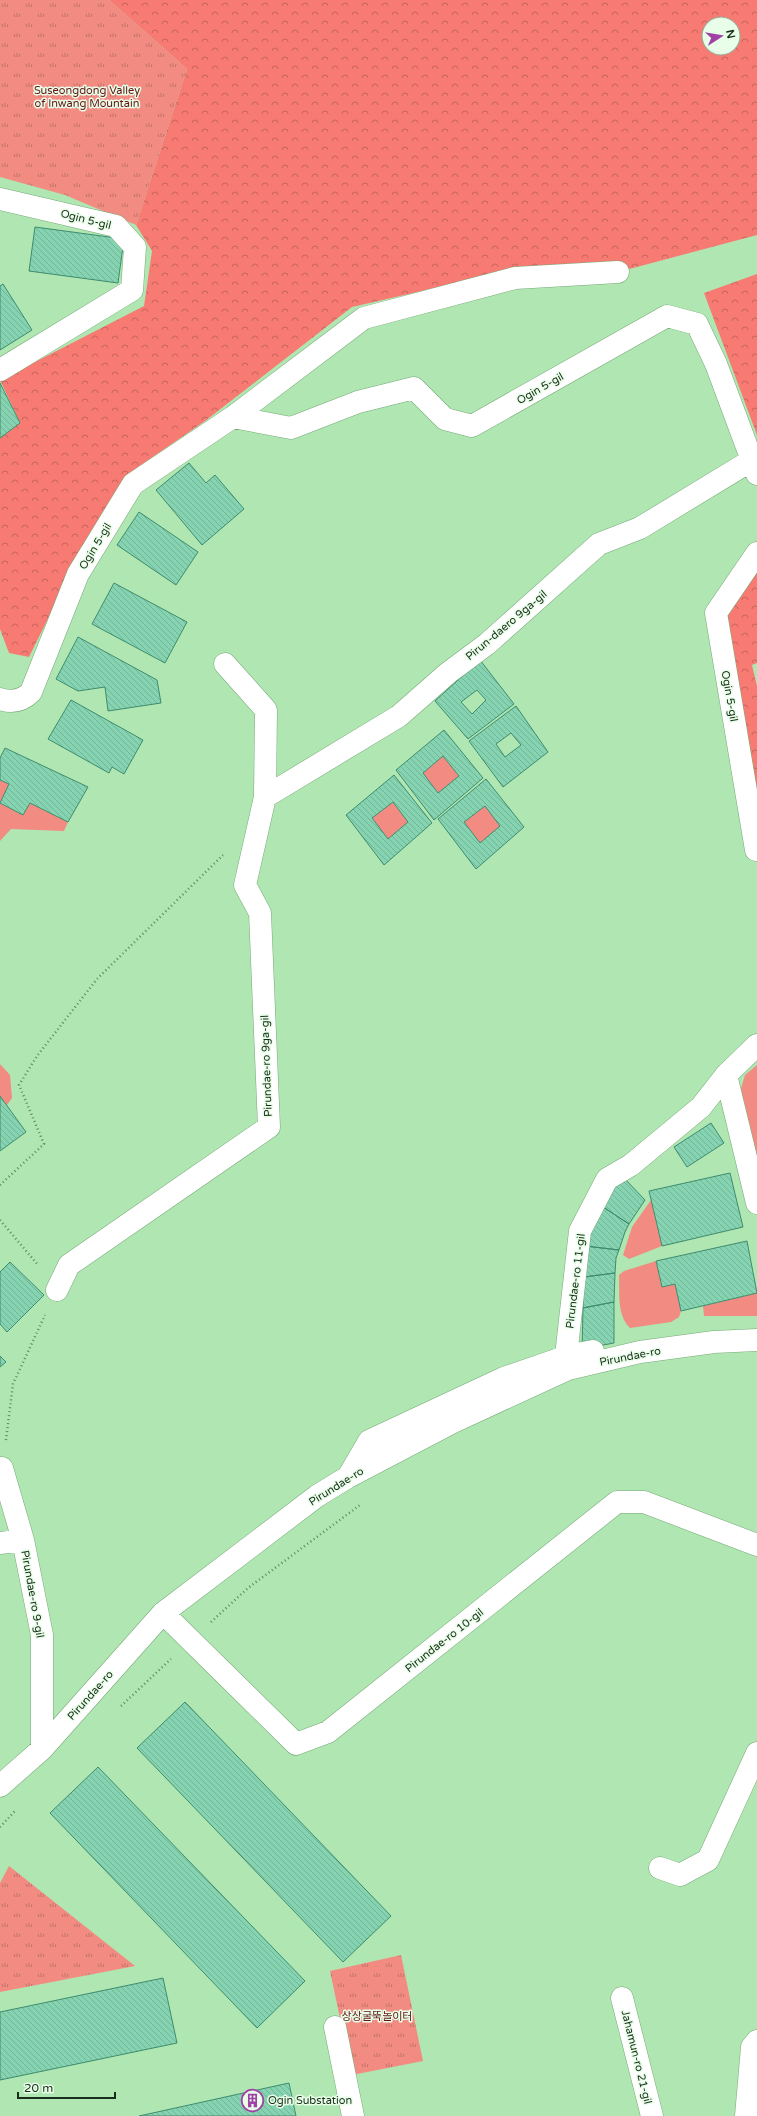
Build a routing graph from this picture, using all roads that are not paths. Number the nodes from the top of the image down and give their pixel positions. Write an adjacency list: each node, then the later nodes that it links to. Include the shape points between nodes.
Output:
1 (0, 199): 3 (street, Ogin 5-gil, via 116,226 135,247 132,290)
2 (618, 272): 4 (street, Ogin 5-gil, via 515,278 364,318)
3 (0, 370)
4 (233, 417): 5 (street, Ogin 5-gil, via 291,428 358,402 414,388 445,419 472,426 667,316 698,324 716,364); 8 (street, Ogin 5-gil, via 133,484 78,574 31,692 26,697 13,701)
5 (754, 467): 9 (street, Pirun-daero 9ga-gil, via 640,528 599,544 487,644 448,673 399,716)
6 (757, 553): 10 (street, Ogin 5-gil, via 716,613)
7 (225, 664): 9 (street, Pirundae-ro 9ga-gil, via 266,710)
8 (0, 698)
9 (264, 796): 14 (street, Pirundae-ro 9ga-gil, via 245,885 260,913 269,1127 69,1265)
10 (756, 850)
11 (757, 1045): 12 (street, Pirundae-ro 11-gil)
12 (726, 1075): 13 (street); 17 (street, Pirundae-ro 11-gil, via 701,1107 631,1166 607,1179 580,1231)
13 (757, 1203)
14 (57, 1290)
15 (680, 1334): 17 (street)
16 (757, 1340): 19 (street, Pirundae-ro, via 714,1342 640,1352 568,1369 452,1422)
17 (566, 1356): 19 (street, via 504,1378 369,1441)
18 (1, 1468): 20 (street, Pirundae-ro 9-gil)
19 (348, 1477): 23 (street, Pirundae-ro, via 317,1496)
20 (23, 1540): 21 (street); 24 (street, Pirundae-ro 9-gil, via 42,1635)
21 (0, 1543)
22 (757, 1545): 23 (street, Pirundae-ro 10-gil, via 644,1502 617,1502 328,1732 296,1744)
23 (163, 1613): 24 (street, Pirundae-ro)
24 (42, 1749): 26 (street, Pirundae-ro)
25 (757, 1753): 27 (street, via 708,1860 680,1875)
26 (0, 1786)
27 (660, 1868)
28 (622, 1998): 32 (street, Jahamun-ro 21-gil)
29 (335, 2027): 31 (street)
30 (757, 2041): 33 (street, via 752,2046)
31 (353, 2116)
32 (652, 2116)
33 (746, 2116)

